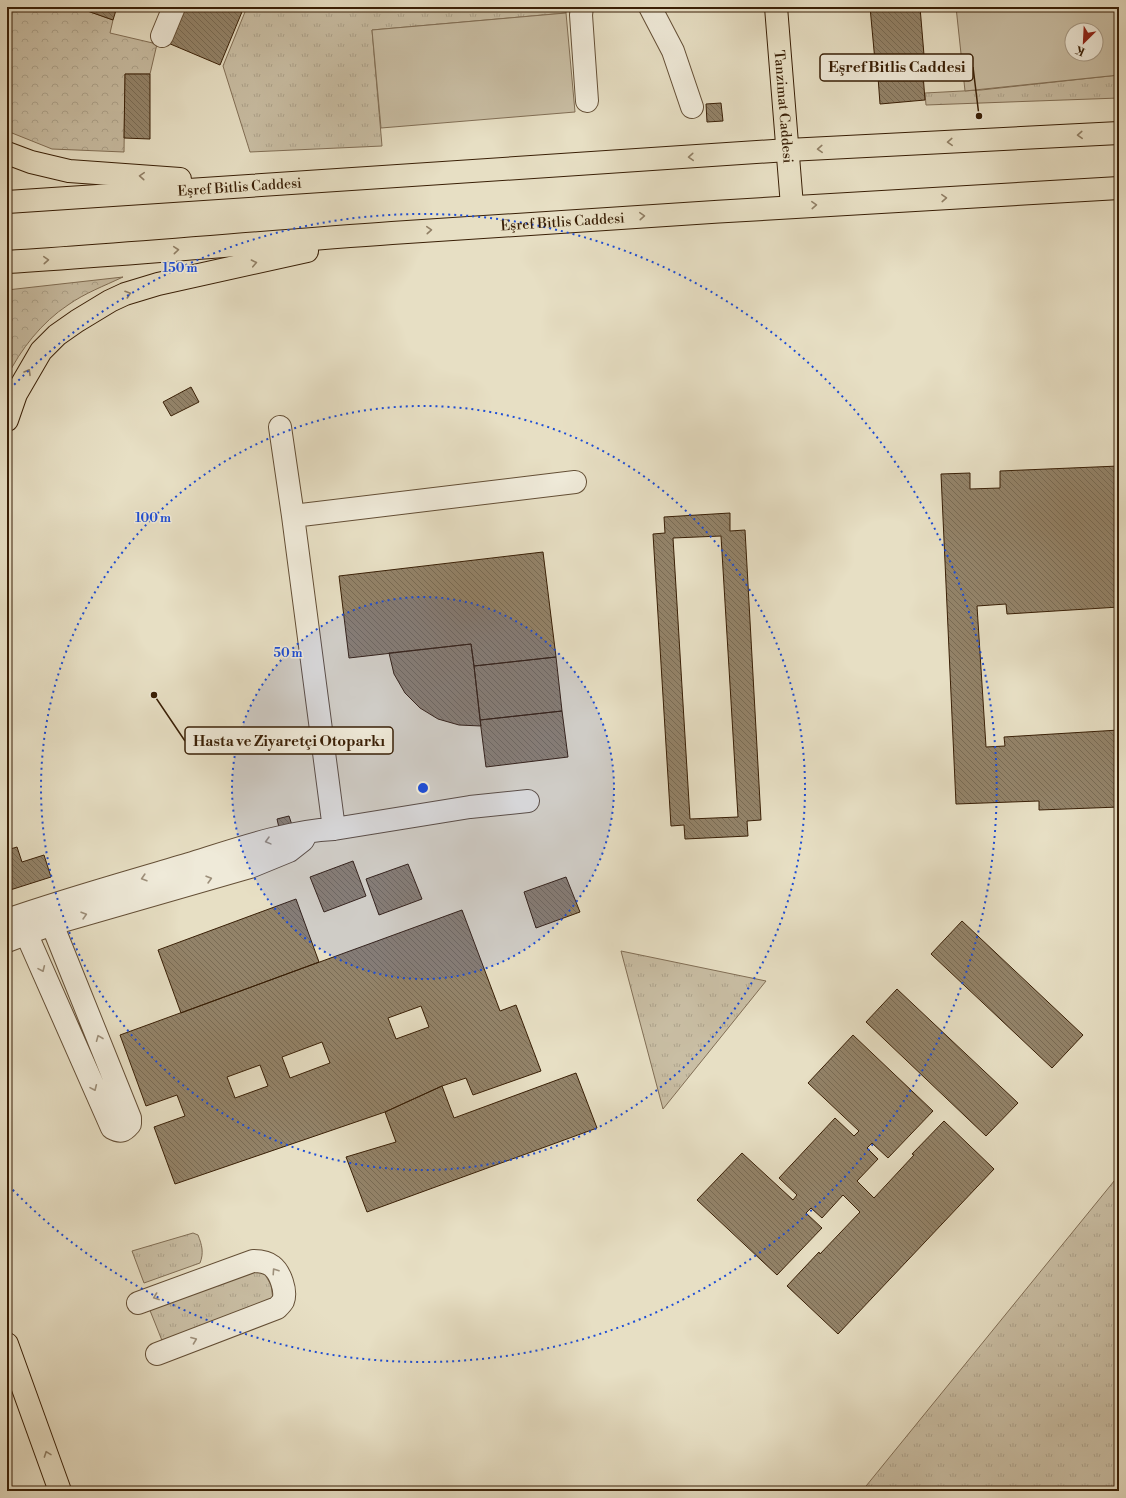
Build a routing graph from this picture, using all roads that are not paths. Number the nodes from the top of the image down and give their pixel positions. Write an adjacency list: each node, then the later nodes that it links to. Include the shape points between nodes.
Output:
1 (174, 7): 5 (lane)
2 (582, 7): 6 (lane)
3 (650, 7): 7 (lane, via 673,51)
4 (776, 7): 9 (main road, Tanzimat Caddesi)
5 (162, 36)
6 (587, 101)
7 (692, 107)
8 (1119, 133): 9 (main road, Eşref Bitlis Caddesi, one-way to 9)
9 (788, 150): 11 (main road, Eşref Bitlis Caddesi, one-way to 11); 14 (main road, Tanzimat Caddesi)
10 (7, 153): 11 (main road, one-way to 10, via 69,171)
11 (265, 184): 13 (main road, Eşref Bitlis Caddesi)
12 (1119, 188): 14 (main road, Eşref Bitlis Caddesi, one-way to 12)
13 (7, 202)
14 (792, 206): 15 (main road, Eşref Bitlis Caddesi, one-way to 14)
15 (390, 233): 16 (main road, Eşref Bitlis Caddesi, one-way to 15); 17 (main road, one-way to 15, via 16,394 41,351 77,321 110,301 125,294 197,274)
16 (7, 262)
17 (7, 420)
18 (280, 427): 20 (lane)
19 (575, 482): 20 (lane)
20 (293, 516): 22 (lane)
21 (528, 801): 22 (lane)
22 (334, 829): 23 (lane)
23 (306, 833): 24 (lane, one-way to 24, via 242,848); 25 (lane, one-way to 23, via 250,867 289,851)
24 (7, 920)
25 (52, 924): 26 (lane); 26 (lane, one-way to 25, via 112,1128 119,1132 125,1130 130,1124 130,1118)
26 (16, 937)
27 (138, 1303): 29 (lane, one-way to 27, via 276,1308 283,1302 282,1284 272,1266 253,1261)
28 (7, 1344): 30 (main road, one-way to 28)
29 (158, 1354)
30 (60, 1491)

